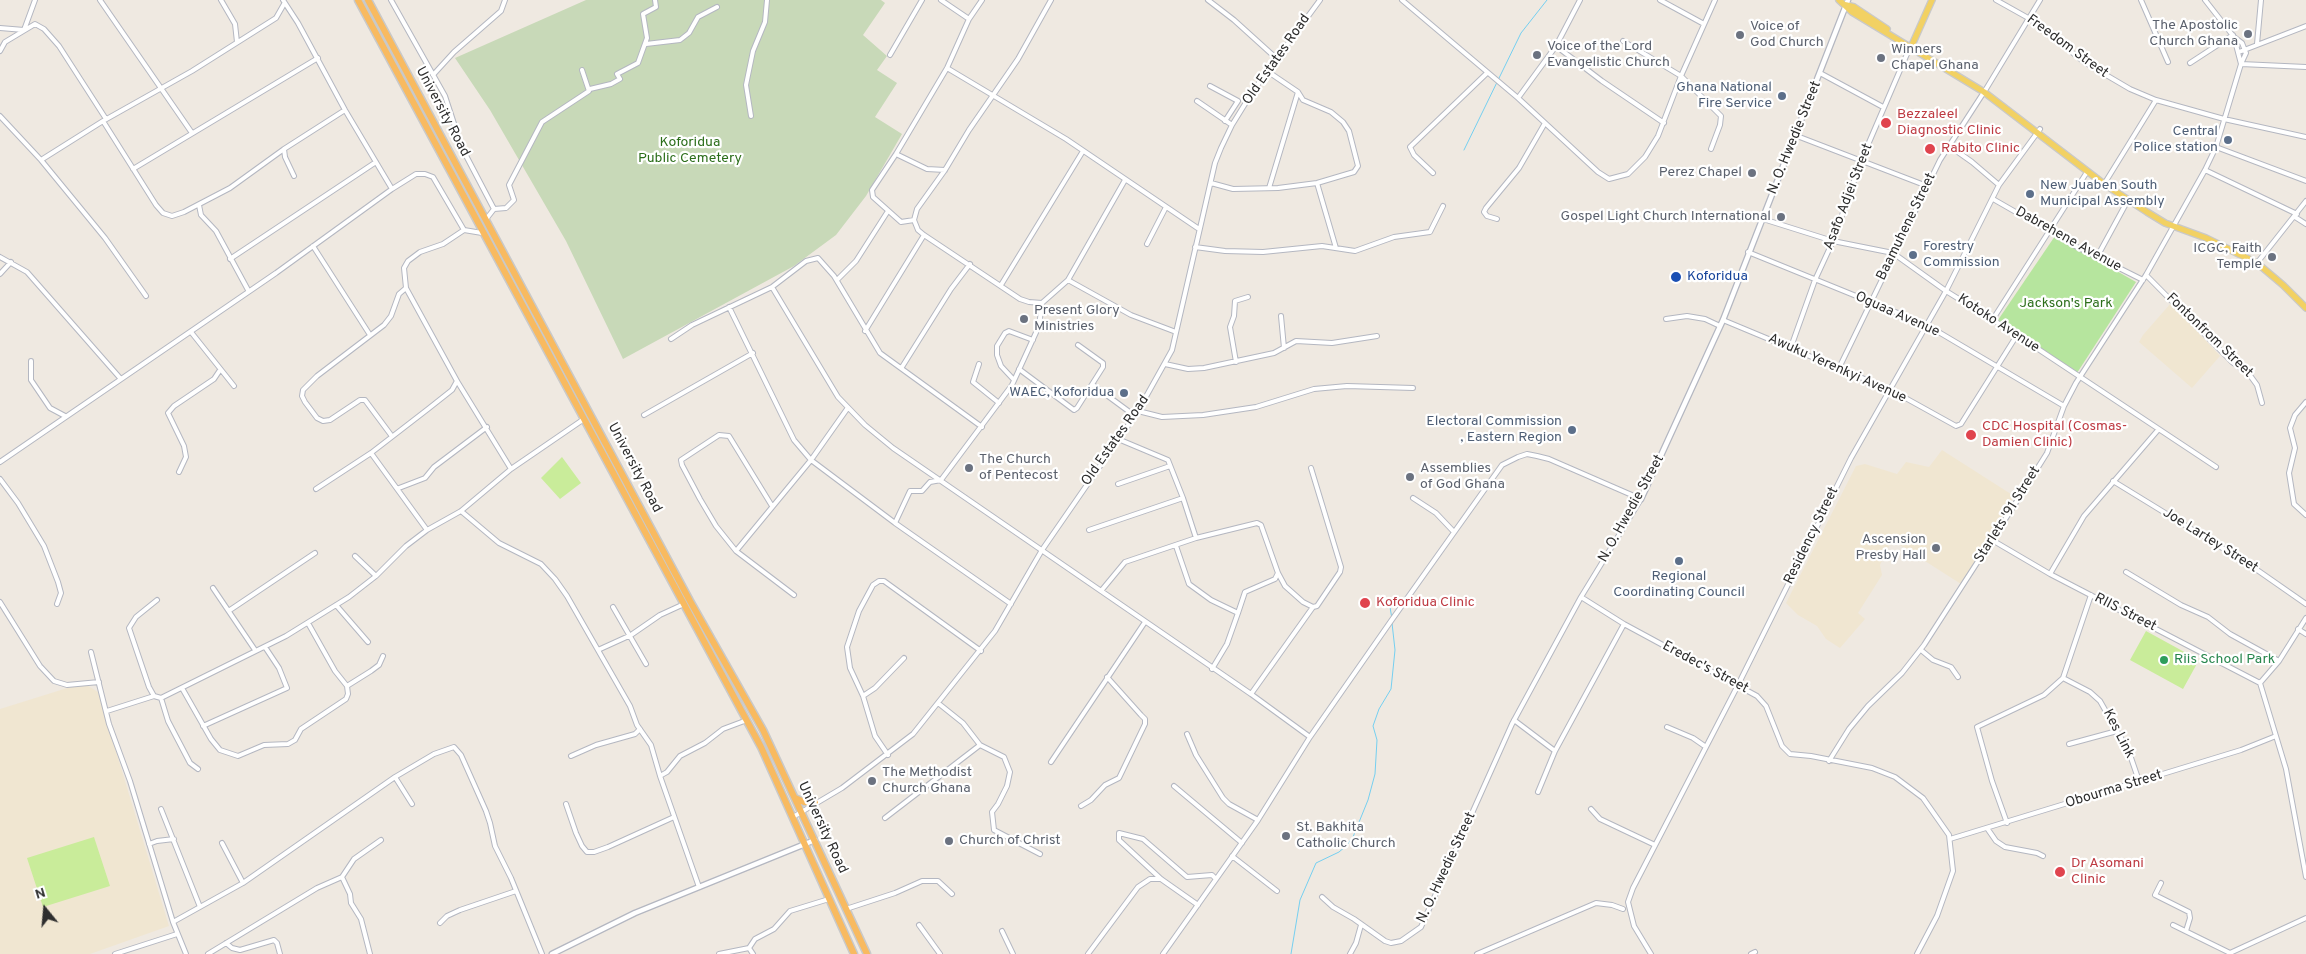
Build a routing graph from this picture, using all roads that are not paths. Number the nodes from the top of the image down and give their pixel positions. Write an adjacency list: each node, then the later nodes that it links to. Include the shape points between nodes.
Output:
1 (35, 0): 35 (street)
2 (100, 0): 61 (street)
3 (222, 0): 38 (street, via 235,24)
4 (358, 0): 125 (highway, University Road)
5 (368, 0): 116 (highway, University Road)
6 (391, 0): 58 (street)
7 (505, 0): 58 (street, via 501,11 454,52)
8 (655, 0): 39 (street, via 656,7 643,14)
9 (767, 0): 72 (street, via 765,22 753,51 746,85)
10 (922, 0): 46 (street)
11 (941, 0): 30 (street)
12 (982, 0): 30 (street)
13 (1051, 0): 65 (street, via 1018,59)
14 (1208, 0): 48 (street)
15 (1320, 0): 48 (street, Old Estates Road)
16 (1402, 0): 56 (street)
17 (1580, 0): 41 (street)
18 (1660, 0): 32 (street)
19 (1715, 0): 32 (street)
20 (1839, 0): 28 (main road)
21 (1932, 0): 42 (main road)
22 (1996, 0): 31 (street, Freedom Street)
23 (2040, 0): 31 (street, Baamuhene Street)
24 (2141, 0): 49 (street)
25 (2205, 0): 36 (street)
26 (2261, 0): 40 (street)
27 (283, 2): 38 (street, via 276,18); 47 (street)
28 (1847, 2): 42 (main road); 57 (street, N. O. Hwedie Street)
29 (717, 7): 39 (street, via 698,17 689,33 680,40)
30 (970, 19): 53 (street)
31 (2030, 19): 63 (street, Baamuhene Street); 67 (street, Freedom Street, via 2095,70)
32 (1704, 24): 59 (street)
33 (2306, 26): 40 (street)
34 (0, 28): 35 (street)
35 (24, 30): 44 (street, via 5,42); 74 (street, via 35,24 44,29 59,46)
36 (2234, 36): 43 (street); 45 (street); 50 (street)
37 (1623, 41): 59 (street)
38 (237, 42): 61 (street)
39 (646, 44): 62 (street, via 638,63 617,74 620,79)
40 (2257, 44): 43 (street)
41 (1556, 46): 66 (street); 77 (street)
42 (1911, 46): 63 (main road); 69 (street, Asafo Adjei Street)
43 (2246, 50): 45 (street); 51 (street, Starlets '91 Street)
44 (0, 51)
45 (2239, 52): 51 (street)
46 (890, 55)
47 (318, 58): 70 (street); 80 (street)
48 (1276, 58): 55 (street, Old Estates Road)
49 (2168, 62)
50 (2190, 63)
51 (2241, 64): 52 (street); 73 (street, Starlets '91 Street)
52 (2306, 67)
53 (947, 68): 65 (street); 88 (street)
54 (582, 70): 62 (street)
55 (1267, 71): 64 (street); 78 (street, Old Estates Road)
56 (1487, 73): 66 (street); 96 (street, via 1410,147)
57 (1820, 73): 69 (street); 81 (street, N. O. Hwedie Street)
58 (433, 76): 113 (street, via 445,96 468,161)
59 (1681, 76): 77 (street); 86 (street, via 1721,116)
60 (1210, 86): 75 (street, via 1238,101)
61 (160, 88): 74 (street); 80 (street)
62 (590, 89): 113 (street, via 542,122 509,185 514,200 506,208)
63 (1985, 90): 79 (main road); 83 (street, Baamuhene Street)
64 (1298, 92): 102 (street, via 1303,100 1331,112 1343,122 1358,161 1354,172); 105 (street)
65 (993, 95): 87 (street); 93 (street)
66 (1518, 98): 76 (street)
67 (2156, 100): 73 (street, Freedom Street); 99 (street)
68 (1197, 101): 75 (street)
69 (1883, 107): 90 (street, Asafo Adjei Street)
70 (345, 110): 85 (street); 91 (street)
71 (0, 116): 89 (street)
72 (750, 116)
73 (2224, 119): 82 (street, Freedom Street); 84 (street, Starlets '91 Street)
74 (105, 120): 89 (street); 92 (street)
75 (1225, 120): 78 (street)
76 (1545, 123): 77 (street, via 1598,172 1610,179 1628,174 1645,157); 117 (street, via 1519,168 1484,212)
77 (1664, 123)
78 (1232, 125): 101 (street, Old Estates Road, via 1215,163)
79 (2039, 130): 95 (main road); 99 (main road); 103 (street, Residency Street)
80 (192, 133): 92 (street)
81 (1797, 136): 90 (street); 118 (street, N. O. Hwedie Street)
82 (2306, 137)
83 (1948, 145): 103 (street); 104 (street, Baamuhene Street)
84 (2216, 147): 94 (street, Starlets '91 Street); 100 (street)
85 (284, 149): 97 (street); 110 (street, via 230,188)
86 (1711, 149)
87 (1083, 151): 98 (street); 146 (street)
88 (896, 154): 93 (street, via 927,169); 114 (street, via 871,193)
89 (41, 160): 151 (street, via 105,238)
90 (1861, 161): 104 (street); 127 (street, Asafo Adjei Street)
91 (376, 162): 106 (street); 136 (street)
92 (133, 169): 110 (street, via 163,213 172,216)
93 (945, 170): 119 (street, via 916,209)
94 (2205, 170): 115 (street); 121 (street, Starlets '91 Street)
95 (2087, 172): 108 (main road); 124 (street)
96 (1433, 173)
97 (294, 176)
98 (1126, 180): 112 (street); 143 (street)
99 (2106, 181): 121 (main road)
100 (2306, 181)
101 (1211, 183): 105 (street, via 1233,189); 122 (street, Old Estates Road)
102 (1317, 183): 105 (street); 131 (street)
103 (1999, 185): 107 (street, Residency Street)
104 (1927, 186): 133 (street, Baamuhene Street)
105 (1269, 188)
106 (392, 189): 123 (street, via 416,174 433,177); 129 (street)
107 (1993, 199): 124 (street, Dabrehene Avenue); 150 (street, Residency Street)
108 (2128, 200): 121 (main road); 135 (street)
109 (2306, 201): 115 (street)
110 (199, 205): 136 (street, via 201,215 216,231)
111 (1443, 206): 131 (street, via 1430,232 1394,237 1355,250)
112 (1166, 207): 122 (street); 128 (street)
113 (494, 209): 116 (street)
114 (888, 211): 119 (street, via 901,222); 142 (street, via 856,261)
115 (2296, 216): 120 (street); 138 (street)
116 (487, 218): 248 (highway, University Road)
117 (1497, 219)
118 (1763, 219): 127 (street, Kotoko Avenue); 132 (street, N. O. Hwedie Street)
119 (914, 220): 126 (street)
120 (2306, 224)
121 (2174, 226): 138 (main road); 141 (street, Starlets '91 Street)
122 (1200, 229): 130 (street, Old Estates Road)
123 (464, 230): 125 (street); 148 (street, via 408,261 404,268)
124 (2048, 230): 135 (street, Dabrehene Avenue); 159 (street)
125 (482, 233): 201 (highway, University Road)
126 (924, 235): 139 (street); 163 (street)
127 (1833, 241): 133 (street, Kotoko Avenue); 144 (street, Asafo Adjei Street)
128 (1148, 244)
129 (313, 246): 149 (street); 166 (street)
130 (1196, 248): 131 (street, via 1263,252 1322,246); 165 (street, Old Estates Road)
131 (1336, 248)
132 (1748, 252): 144 (street, Oguaa Avenue); 160 (street, N. O. Hwedie Street)
133 (1893, 253): 150 (street, Kotoko Avenue); 153 (street, Baamuhene Street)
134 (0, 257): 137 (street)
135 (2097, 257): 145 (street, Dabrehene Avenue)
136 (230, 260): 149 (street)
137 (11, 262): 140 (street); 184 (street, via 27,272)
138 (2257, 263): 156 (main road)
139 (970, 264): 146 (street); 179 (street)
140 (0, 274)
141 (2146, 275): 145 (street, Starlets '91 Street); 193 (street, Fontonfrom Street, via 2232,362 2249,374 2257,385)
142 (837, 280): 147 (street, via 828,267 818,258 813,258); 163 (street)
143 (1068, 280): 154 (street); 165 (street, via 1131,316)
144 (1815, 280): 153 (street, Oguaa Avenue); 173 (street, Asafo Adjei Street)
145 (2143, 280): 185 (street, Starlets '91 Street)
146 (1001, 284): 154 (street, via 1020,299)
147 (772, 287): 155 (street); 196 (street)
148 (406, 288): 166 (street, via 399,294 391,316); 187 (street)
149 (248, 290): 164 (street)
150 (1946, 291): 159 (street, Kotoko Avenue); 161 (street, Residency Street)
151 (146, 296)
152 (1248, 297): 176 (street, via 1235,301 1230,327)
153 (1871, 302): 161 (street, Oguaa Avenue); 181 (street, Baamuhene Street)
154 (1042, 303): 170 (street, via 1039,326)
155 (730, 307): 169 (street); 174 (street)
156 (2306, 308)
157 (1281, 316): 172 (street)
158 (1666, 319): 162 (street, via 1687,316)
159 (1993, 319): 167 (street, Kotoko Avenue)
160 (1723, 320): 162 (street, N. O. Hwedie Street); 173 (street, Awuku Yerenkyi Avenue)
161 (1925, 324): 180 (street, Oguaa Avenue); 191 (street, Residency Street)
162 (1720, 326): 223 (street, N. O. Hwedie Street)
163 (865, 331): 179 (street, via 880,353)
164 (191, 332): 183 (street); 184 (street)
165 (1176, 332): 178 (street, Old Estates Road)
166 (370, 335): 205 (street, via 306,385 302,396 317,418 323,421 330,420 360,400 366,400)
167 (2017, 335): 180 (street, Awuku Yerenkyi Avenue); 185 (street, Kotoko Avenue)
168 (1377, 336): 172 (street, via 1332,343 1296,341)
169 (671, 339)
170 (1033, 340): 182 (street); 186 (street, via 1009,331 997,346 1001,366)
171 (1078, 345): 188 (street, via 1103,363)
172 (1284, 348): 176 (street)
173 (1791, 348): 181 (street, Awuku Yerenkyi Avenue)
174 (752, 353): 198 (street); 208 (street, via 794,440)
175 (31, 361): 199 (street, via 32,380 50,408)
176 (1236, 362): 178 (street, via 1188,369)
177 (979, 364): 194 (street, via 973,382)
178 (1165, 364): 197 (street, Old Estates Road)
179 (902, 367): 203 (street)
180 (1997, 367): 191 (street, Awuku Yerenkyi Avenue, via 1961,424 1956,426); 195 (street, Oguaa Avenue)
181 (1839, 368): 191 (street, Awuku Yerenkyi Avenue)
182 (1019, 369): 186 (street); 188 (street, via 1074,410)
183 (220, 370): 189 (street); 214 (street, via 214,379 168,413 186,456)
184 (120, 378): 199 (street)
185 (2079, 378): 195 (street, Starlets '91 Street); 204 (street, Kotoko Avenue, via 2158,427)
186 (1014, 380): 194 (street)
187 (457, 381): 202 (street); 205 (street, via 452,390)
188 (1093, 385): 200 (street)
189 (234, 386)
190 (1413, 388): 197 (street, via 1347,386 1314,390 1256,408 1203,415 1162,417)
191 (1891, 390): 284 (street, Residency Street, via 1851,458)
192 (2306, 402): 226 (street, via 2295,415 2290,428 2294,448 2289,473 2294,504)
193 (2262, 403)
194 (999, 404): 203 (street)
195 (2064, 406): 232 (street, Starlets '91 Street, via 2047,453)
196 (847, 409): 208 (street); 216 (street, via 893,448)
197 (1138, 411): 200 (street, Old Estates Road)
198 (644, 415)
199 (65, 416): 209 (street)
200 (1135, 416): 206 (street, Old Estates Road)
201 (584, 419): 213 (street); 254 (highway, University Road)
202 (487, 427): 213 (street); 219 (street, via 434,467 425,478)
203 (982, 427): 216 (street)
204 (2158, 430): 211 (street, Kotoko Avenue); 217 (street)
205 (391, 436): 207 (street)
206 (1118, 439): 210 (street, via 1164,457); 234 (street, Old Estates Road)
207 (371, 453): 219 (street); 220 (street)
208 (811, 460): 224 (street); 227 (street)
209 (0, 462)
210 (1170, 466): 218 (street); 221 (street)
211 (2216, 467)
212 (1311, 468): 256 (street, via 1341,566 1317,606)
213 (511, 469): 225 (street)
214 (178, 472)
215 (0, 478): 250 (street, via 44,546 61,593)
216 (941, 480): 227 (street, via 930,482 922,491 910,491); 234 (street)
217 (2113, 481): 240 (street, via 2084,516); 252 (street, Joe Lartey Street, via 2250,565)
218 (1118, 484)
219 (399, 488): 228 (street)
220 (316, 489)
221 (1184, 498): 229 (street); 231 (street)
222 (1413, 498): 230 (street, via 1436,513)
223 (1641, 499): 230 (street, via 1549,459 1528,454 1502,465); 246 (street, N. O. Hwedie Street)
224 (772, 506): 235 (street); 235 (street, via 729,436 720,435 681,460 716,526)
225 (461, 511): 228 (street); 269 (street, via 499,543 540,564 555,579)
226 (2306, 515)
227 (894, 523): 251 (street)
228 (427, 530): 241 (street)
229 (1089, 530)
230 (1454, 532): 300 (street)
231 (1196, 538): 233 (street); 239 (street, via 1259,523)
232 (1992, 540): 240 (street, RIIS Street); 270 (street, Starlets '91 Street)
233 (1176, 546): 243 (street, via 1123,563); 258 (street, via 1189,584)
234 (1042, 550): 243 (street); 251 (street, Old Estates Road)
235 (736, 551): 244 (street)
236 (316, 553): 257 (street)
237 (356, 556): 241 (street)
238 (2126, 572): 275 (street)
239 (1278, 573): 256 (street, via 1289,590); 258 (street, via 1275,579 1245,592)
240 (2050, 574): 245 (street, RIIS Street)
241 (376, 576): 253 (street)
242 (213, 588): 257 (street)
243 (1101, 591): 260 (street)
244 (794, 594)
245 (2091, 596): 280 (street); 282 (street, RIIS Street)
246 (1581, 597): 262 (street, Eredec's Street); 293 (street, N. O. Hwedie Street)
247 (157, 600): 287 (street, via 136,617 129,628)
248 (690, 601): 254 (street); 315 (highway, University Road, via 763,730)
249 (0, 602): 281 (street, via 40,666 54,681 67,685)
250 (57, 604)
251 (1011, 604): 271 (street, Old Estates Road)
252 (2306, 604)
253 (336, 605): 261 (street); 266 (street)
254 (684, 605): 265 (street, via 660,615); 292 (highway, University Road)
255 (613, 607): 265 (street)
256 (1313, 607): 286 (street)
257 (230, 610): 268 (street)
258 (1238, 614): 277 (street, via 1227,644)
259 (2306, 618): 263 (street)
260 (1145, 622): 277 (street); 279 (street)
261 (308, 623): 267 (street); 283 (street)
262 (1624, 624): 284 (street, Eredec's Street); 304 (street)
263 (2298, 629): 264 (street); 275 (street)
264 (2306, 634)
265 (631, 635): 269 (street); 276 (street)
266 (368, 642)
267 (265, 647): 268 (street); 294 (street, via 279,668 286,688 284,691)
268 (255, 650): 285 (street)
269 (598, 650): 296 (street)
270 (1920, 650): 278 (street, via 1933,660 1951,667); 307 (street, Starlets '91 Street, via 1849,729)
271 (981, 651): 288 (street, via 884,581 879,582 873,586 858,611 847,647 850,668); 290 (street, Old Estates Road)
272 (91, 652): 281 (street)
273 (382, 656): 283 (street, via 379,665)
274 (904, 658): 288 (street)
275 (2279, 661): 282 (street)
276 (646, 664)
277 (1212, 669): 286 (street)
278 (1958, 677)
279 (1107, 678): 308 (street); 319 (street, via 1145,719 1145,724 1119,778 1105,785 1092,800)
280 (2063, 678): 297 (street, Kes Link, via 2095,697); 327 (street, via 2044,695 1977,727)
281 (99, 682): 291 (street)
282 (2260, 683): 299 (street)
283 (347, 686): 294 (street, via 346,699 301,729 295,740 288,744 264,745 238,756 220,750)
284 (1738, 687): 303 (street, Residency Street); 307 (street, Eredec's Street, via 1749,691 1766,706 1786,752)
285 (182, 688): 289 (street); 294 (street)
286 (1251, 694): 300 (street)
287 (154, 696): 289 (street); 291 (street)
288 (863, 696): 305 (street, via 875,736)
289 (161, 698): 309 (street, via 173,730 190,762)
290 (938, 703): 301 (street, via 963,723); 305 (street, Old Estates Road, via 913,734)
291 (107, 710): 335 (street)
292 (747, 720): 310 (street, via 723,728 705,743 680,756 668,772); 323 (highway, University Road)
293 (1514, 720): 304 (street); 362 (street, N. O. Hwedie Street, via 1421,927 1391,943)
294 (203, 726)
295 (1667, 727): 303 (street)
296 (640, 729): 306 (street, via 635,734); 310 (street, via 651,745)
297 (2117, 731): 302 (street); 312 (street, Kes Link, via 2129,752)
298 (1187, 734): 326 (street, via 1222,798)
299 (2276, 736): 312 (street, Obourma Street); 341 (street, via 2286,769)
300 (1310, 737): 326 (street)
301 (980, 744): 325 (street); 338 (street, via 1004,757 1010,772 1007,786 992,812 994,830)
302 (2069, 744)
303 (1706, 747): 337 (street, Residency Street)
304 (1555, 751): 314 (street)
305 (888, 755): 316 (street, Old Estates Road)
306 (570, 756)
307 (1829, 761): 330 (street, Eredec's Street, via 1872,768 1895,778 1923,798)
308 (1051, 762)
309 (198, 769)
310 (660, 776): 324 (street)
311 (395, 777): 317 (street); 346 (street); 349 (street, via 446,748 458,748 490,823 495,846)
312 (2139, 782): 327 (street, Obourma Street)
313 (1174, 786): 333 (street)
314 (1538, 792)
315 (795, 798): 316 (highway); 322 (highway, University Road)
316 (815, 803): 322 (street, Old Estates Road)
317 (412, 804)
318 (566, 804): 324 (street, via 587,852 608,847)
319 (1081, 806)
320 (161, 809): 329 (street)
321 (1591, 809): 337 (street, via 1600,820)
322 (802, 812): 323 (street, Old Estates Road); 332 (highway, University Road)
323 (793, 817): 336 (highway, University Road)
324 (674, 818): 348 (street)
325 (885, 818)
326 (1258, 820): 333 (street)
327 (2007, 823): 328 (street, Obourma Street)
328 (1987, 828): 330 (street, Obourma Street); 340 (street, via 2005,847)
329 (174, 839): 335 (street); 355 (street)
330 (1950, 839): 387 (street, via 1952,878)
331 (381, 840): 342 (street, via 354,859)
332 (815, 840): 336 (street); 356 (highway, University Road)
333 (1242, 842): 339 (street)
334 (222, 843): 346 (street)
335 (149, 844): 359 (street)
336 (805, 844): 348 (street); 353 (highway, University Road)
337 (1655, 846): 386 (street, Residency Street, via 1628,902 1634,926)
338 (1040, 854)
339 (1232, 856): 345 (street); 350 (street)
340 (2043, 856)
341 (2304, 863): 343 (street)
342 (342, 877): 367 (street, via 317,888); 373 (street, via 351,903 361,919)
343 (2306, 877)
344 (1161, 879): 345 (street, via 1118,840 1119,833 1143,839 1187,876 1212,876); 354 (street); 382 (street, via 1150,879 1138,887)
345 (1216, 879): 354 (street)
346 (243, 883): 355 (street)
347 (2161, 883): 365 (street, via 2155,895 2189,912)
348 (699, 887): 375 (street, via 634,913)
349 (516, 891): 360 (street, via 460,910); 374 (street)
350 (1277, 891)
351 (952, 894): 356 (street, via 938,880 922,881)
352 (1322, 897): 362 (street, N. O. Hwedie Street, via 1333,908)
353 (830, 899): 368 (street, via 790,911 770,932 754,939); 378 (highway, University Road)
354 (1198, 905): 383 (street)
355 (200, 907): 359 (street)
356 (846, 909): 379 (highway, University Road)
357 (1623, 909): 385 (street, via 1596,903)
358 (2306, 918): 365 (street, via 2230,953)
359 (173, 922): 366 (street)
360 (440, 923)
361 (919, 925): 380 (street)
362 (1361, 925): 384 (street)
363 (2173, 925): 365 (street)
364 (1002, 931): 381 (street)
365 (2186, 931)
366 (177, 934): 369 (street); 370 (street)
367 (226, 944): 371 (street); 372 (street, via 240,950 274,940)
368 (749, 948): 376 (street); 377 (street)
369 (115, 954)
370 (186, 954)
371 (208, 954)
372 (280, 954)
373 (370, 954)
374 (542, 954)
375 (552, 954)
376 (719, 954)
377 (753, 954)
378 (854, 954)
379 (867, 954)
380 (940, 954)
381 (1013, 954)
382 (1088, 954)
383 (1164, 954)
384 (1350, 954)
385 (1477, 954)
386 (1651, 954)
387 (1917, 954)

